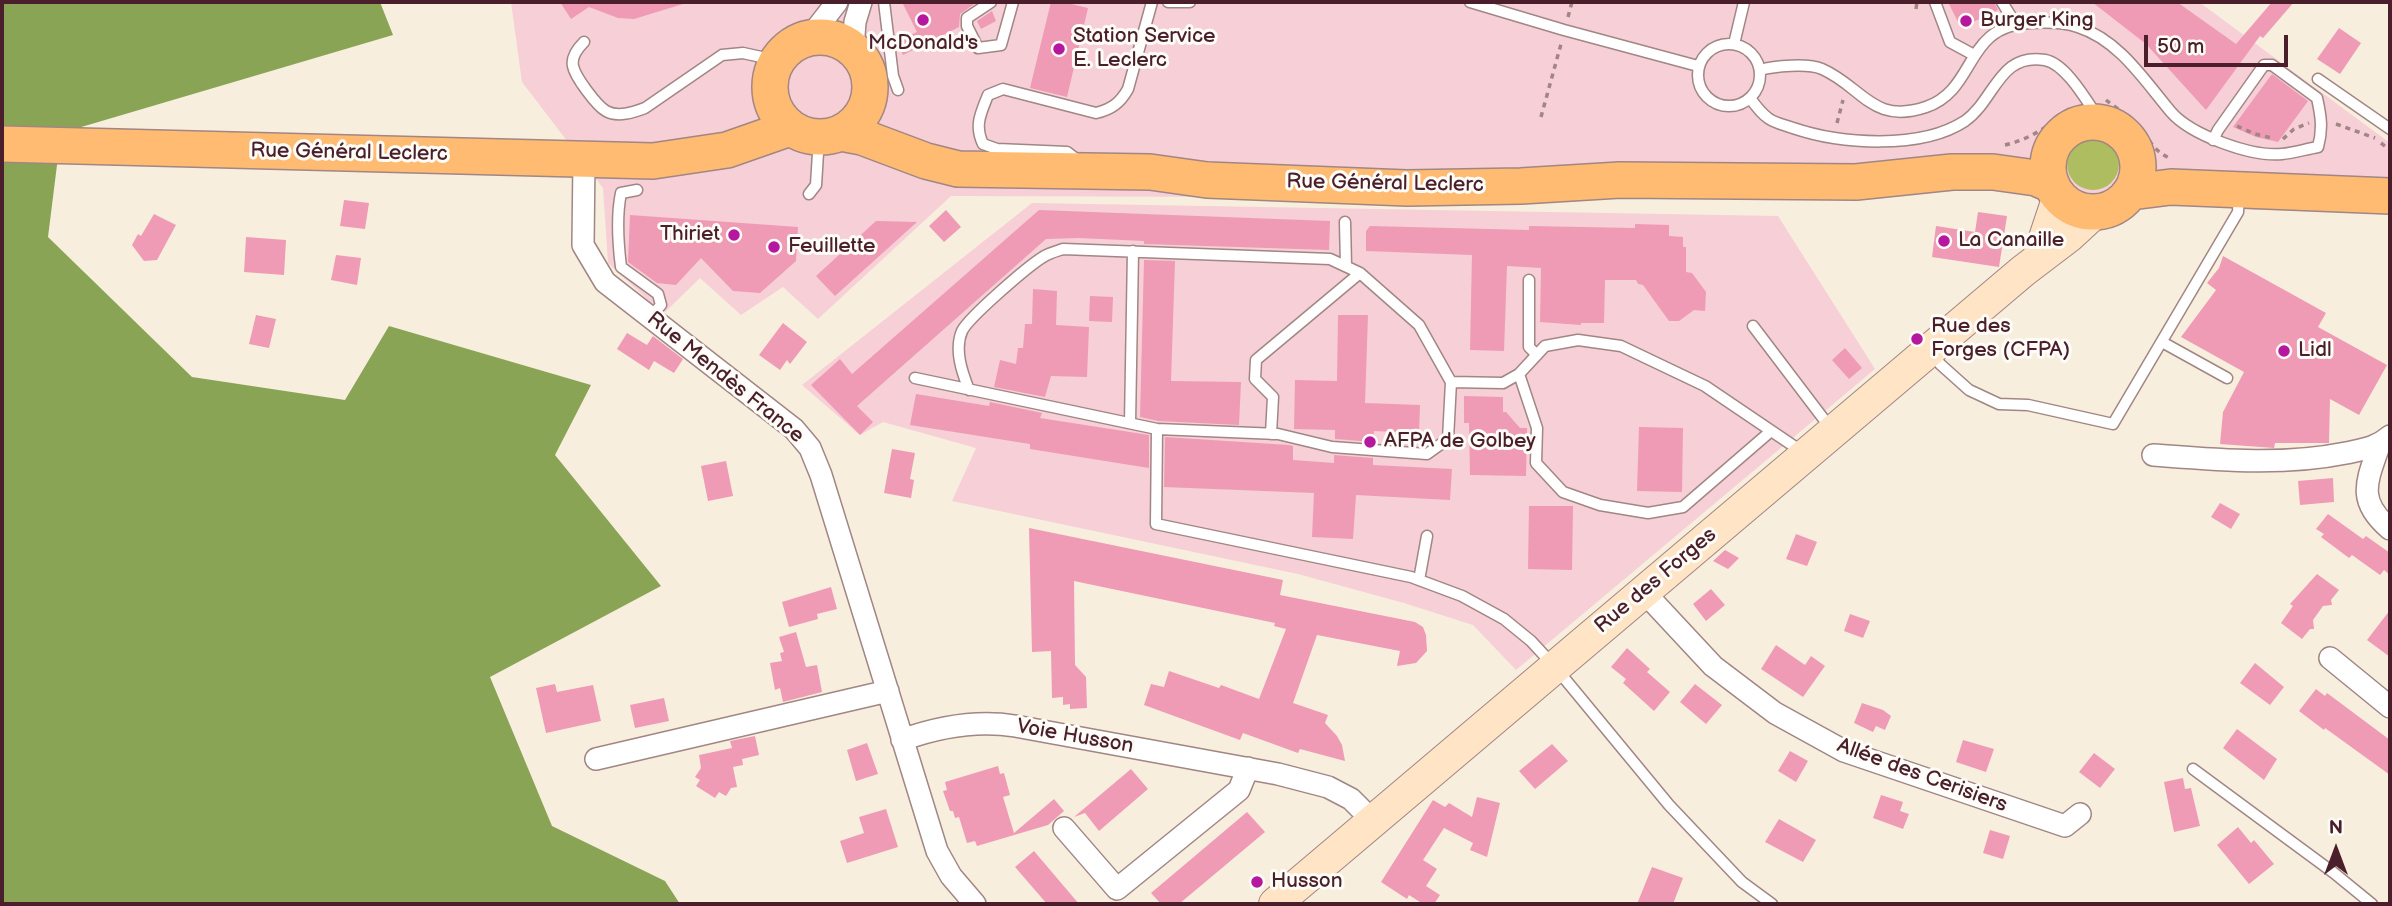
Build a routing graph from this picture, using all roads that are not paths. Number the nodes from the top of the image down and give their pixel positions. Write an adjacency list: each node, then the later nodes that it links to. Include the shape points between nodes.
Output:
1 (837, 2): 14 (street)
2 (861, 2): 17 (street)
3 (884, 2): 23 (lane, via 893,76)
4 (991, 2): 5 (lane, via 967,18 978,48 1001,45)
5 (1013, 2)
6 (1152, 2): 34 (lane, via 1129,89 1111,110 1096,113 1003,89 988,94 977,122 983,144 997,149 1067,152)
7 (1168, 2): 8 (lane)
8 (1190, 2)
9 (1470, 2): 20 (lane)
10 (1744, 2): 16 (lane)
11 (1935, 2): 18 (lane, via 1950,42)
12 (2002, 2): 13 (lane)
13 (2015, 23): 18 (lane, via 1991,34); 29 (lane, via 2080,27 2111,44 2172,114)
14 (810, 37): 17 (main road, via 825,36); 19 (main road, via 794,43)
15 (584, 42): 19 (lane, via 573,58 573,68 606,111 631,113 645,108 722,55 743,53)
16 (1734, 44): 20 (lane, via 1712,48); 21 (lane, via 1755,58)
17 (853, 48): 23 (main road, via 868,73 870,87)
18 (1974, 55): 21 (lane, via 1955,89 1942,100 1898,112 1877,108 1820,68 1774,66)
19 (775, 60): 26 (main road, via 769,84)
20 (1698, 65): 24 (lane, via 1699,86 1711,102 1731,107)
21 (1760, 70): 24 (lane)
22 (2318, 79): 27 (lane)
23 (883, 96): 26 (main road, via 853,125); 33 (main road)
24 (1750, 98): 25 (lane, via 1769,120 1827,137 1870,141 1921,136 1947,130 1980,108 2014,63 2048,60 2060,68)
25 (2101, 122): 28 (main road, via 2072,127); 31 (main road, via 2127,136)
26 (805, 124): 32 (main road, Rue Général Leclerc, via 727,150 696,155 653,161); 33 (main road, Rue Général Leclerc); 40 (lane, via 816,185)
27 (2390, 129)
28 (2060, 136): 35 (main road, Rue Général Leclerc); 37 (main road, via 2050,154 2049,175)
29 (2213, 140): 29 (lane, via 2264,65 2272,65 2317,98 2322,119 2318,147 2280,154)
30 (2, 144): 32 (main road, Rue Général Leclerc)
31 (2135, 149): 38 (main road, via 2174,169); 39 (main road, via 2139,164)
32 (583, 159): 49 (street, Rue Mendès France, via 583,245 605,282)
33 (926, 161): 34 (main road, Rue Général Leclerc, via 958,169)
34 (1090, 170): 35 (main road, Rue Général Leclerc, via 1407,188 1620,180 1856,182)
35 (1952, 172): 37 (main road, Rue Général Leclerc, via 2036,178)
36 (637, 190): 49 (lane, via 621,193 618,243 621,267 658,294 661,305)
37 (2055, 190): 42 (main road, via 2069,205); 45 (main road)
38 (2239, 191): 39 (main road, via 2171,187); 41 (main road); 51 (lane, via 2238,212)
39 (2131, 192): 42 (main road, via 2122,202)
40 (809, 194)
41 (2390, 196)
42 (2095, 212): 45 (main road, Rue des Forges)
43 (1345, 222): 46 (lane)
44 (1133, 251): 46 (lane, via 1330,259); 58 (lane, via 1063,249 1044,256 976,314 962,332 959,353); 59 (lane)
45 (2038, 259): 52 (main road, Rue des Forges)
46 (1346, 266): 47 (lane)
47 (1360, 273): 57 (lane, via 1419,325); 63 (lane, via 1256,360 1255,379 1273,397)
48 (1529, 280): 53 (lane, via 1529,347)
49 (651, 316): 73 (street, Rue Mendès France, via 794,429 810,448)
50 (1753, 326): 62 (lane)
51 (2162, 342): 52 (lane, via 2113,424 2028,405 1999,404 1969,390 1940,364); 56 (lane)
52 (1931, 349): 62 (main road, Rue des Forges)
53 (1537, 355): 54 (lane); 61 (lane, via 1545,346 1578,340 1621,346 1705,386)
54 (1519, 374): 57 (lane, via 1503,383); 61 (lane, via 1537,428 1535,463 1563,492 1600,505 1648,513 1683,507)
55 (915, 378): 58 (lane)
56 (2227, 379)
57 (1451, 382): 63 (lane, via 1448,439 1427,454 1332,447)
58 (970, 390): 59 (lane)
59 (1130, 423): 60 (lane)
60 (1157, 429): 63 (lane); 69 (lane, via 1156,524)
61 (1770, 431): 65 (lane)
62 (1833, 431): 65 (main road, Rue des Forges)
63 (1271, 434)
64 (2385, 441): 66 (street, via 2292,461); 67 (street, via 2369,475 2367,502)
65 (1806, 455): 70 (main road, Rue des Forges)
66 (2153, 455)
67 (2390, 529)
68 (1427, 536): 69 (lane)
69 (1419, 580): 72 (lane, via 1504,619)
70 (1644, 592): 72 (main road, Rue des Forges); 79 (street, Allée des Cerisiers, via 1713,666 1775,713 1844,751 2065,826)
71 (2330, 658): 74 (street)
72 (1555, 667): 80 (main road, Rue des Forges); 84 (lane, via 1670,805 1742,883)
73 (888, 691): 75 (street, Rue Mendès France); 76 (street)
74 (2390, 706)
75 (902, 740): 77 (street, Voie Husson, via 954,726 992,722); 82 (street, Rue Mendès France, via 937,851)
76 (596, 759)
77 (1248, 768): 80 (street, Voie Husson, via 1328,787 1351,799); 81 (street, via 1239,789 1117,889)
78 (2193, 769): 85 (lane)
79 (2081, 814)
80 (1372, 820): 83 (main road, Rue des Forges)
81 (1064, 828)
82 (975, 904)
83 (1275, 904)
84 (1772, 904)
85 (2372, 904)

